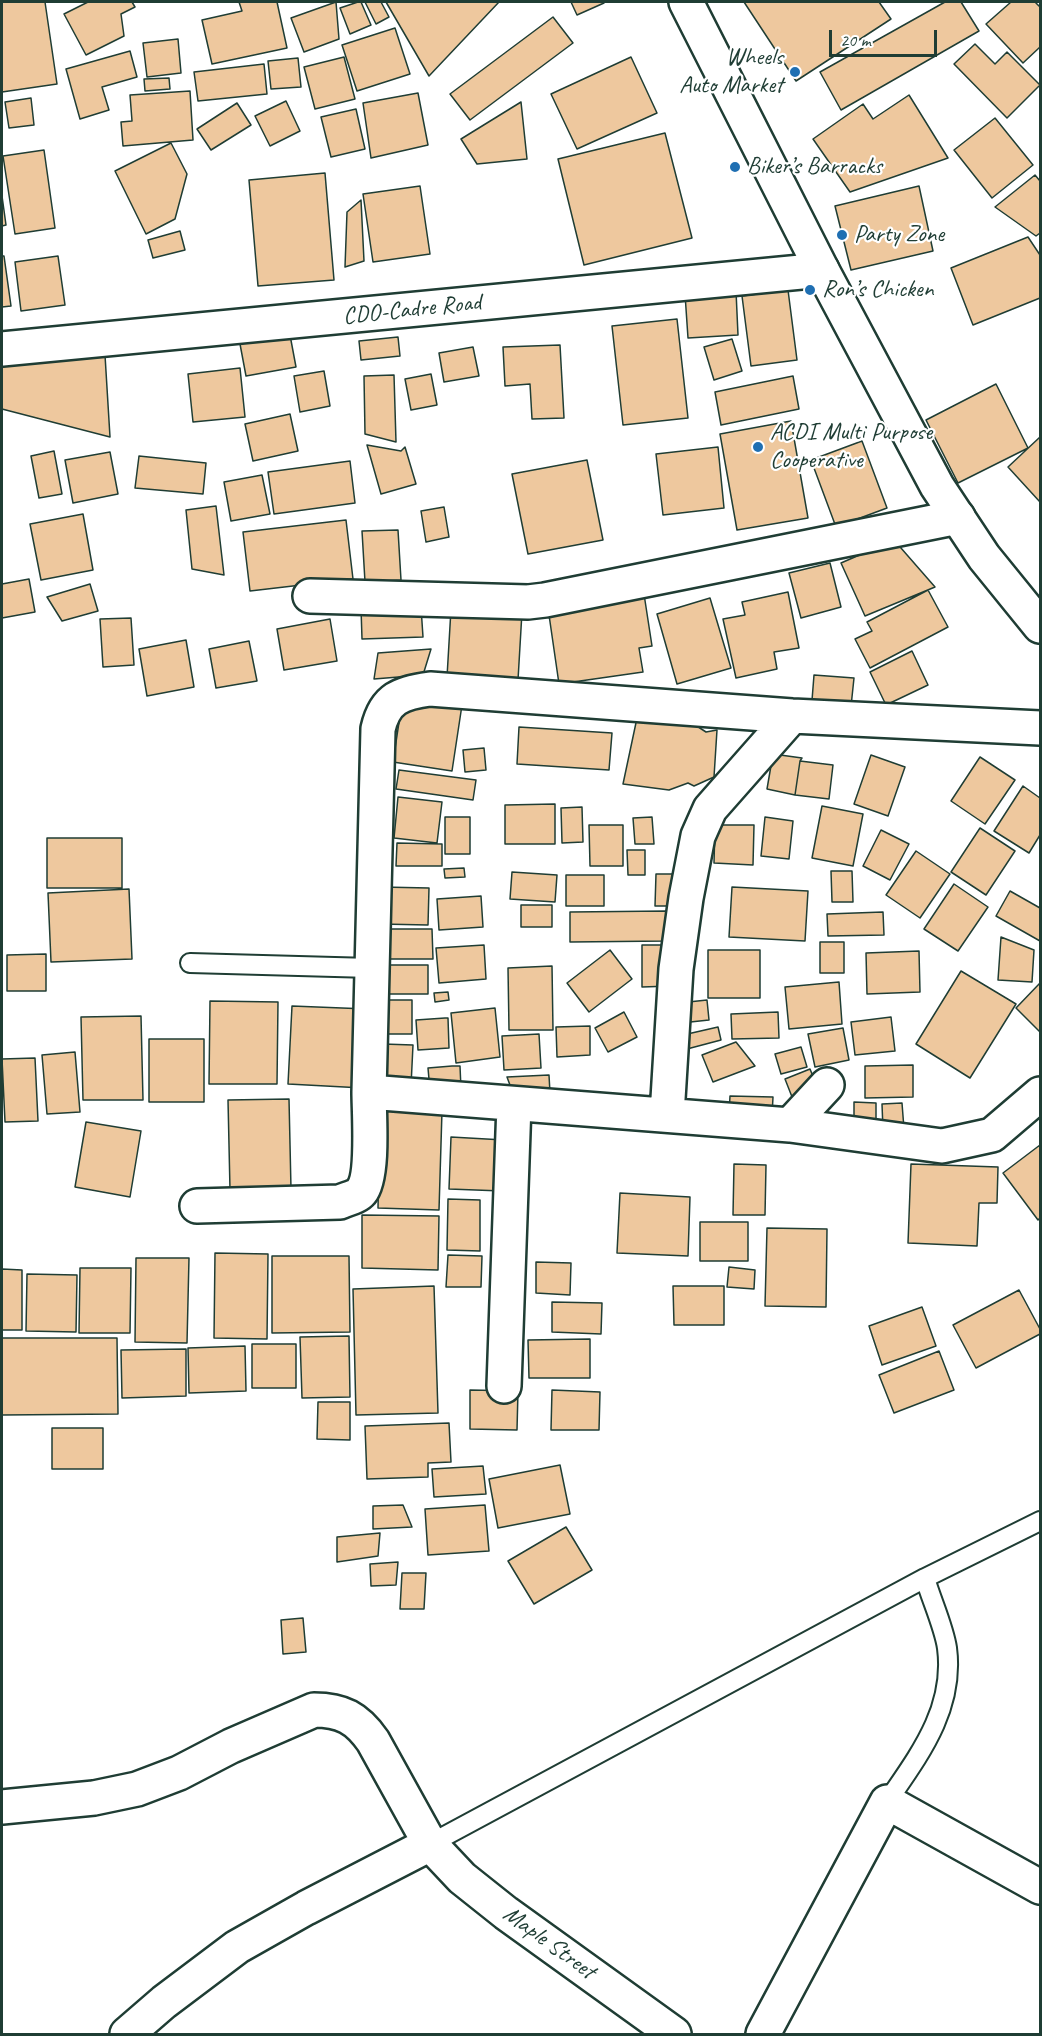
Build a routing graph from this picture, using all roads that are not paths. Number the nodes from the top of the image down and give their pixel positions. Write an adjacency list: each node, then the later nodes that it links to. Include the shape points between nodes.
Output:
1 (686, 2): 2 (street)
2 (822, 270): 3 (street, CDO-Cadre Road); 4 (street, via 937,486)
3 (2, 349)
4 (958, 517): 5 (street, via 545,600); 6 (street, via 984,557)
5 (310, 596)
6 (1041, 626)
7 (792, 716): 8 (street); 10 (street, via 430,689 398,697 381,714 378,729); 15 (street, via 710,809 698,836 676,969)
8 (1041, 728)
9 (190, 963): 10 (lane)
10 (371, 968): 12 (street)
11 (827, 1085): 16 (street)
12 (369, 1092): 14 (street); 17 (street, via 369,1169 360,1194 340,1202)
13 (1041, 1094): 16 (street, via 992,1135 942,1146)
14 (514, 1104): 15 (street); 18 (street)
15 (667, 1115): 16 (street)
16 (790, 1125)
17 (197, 1206)
18 (504, 1386)
19 (1041, 1521): 20 (lane)
20 (924, 1578): 21 (lane, via 946,1646 948,1680 939,1716 919,1755); 23 (lane)
21 (887, 1802): 24 (street); 27 (street)
22 (2, 1807): 23 (street, Maple Street, via 94,1798 137,1789 314,1710 327,1710 348,1716 362,1726)
23 (430, 1844): 25 (street, via 237,1947); 26 (street, Maple Street, via 462,1878)
24 (1041, 1887)
25 (128, 2034)
26 (674, 2034)
27 (763, 2034)

